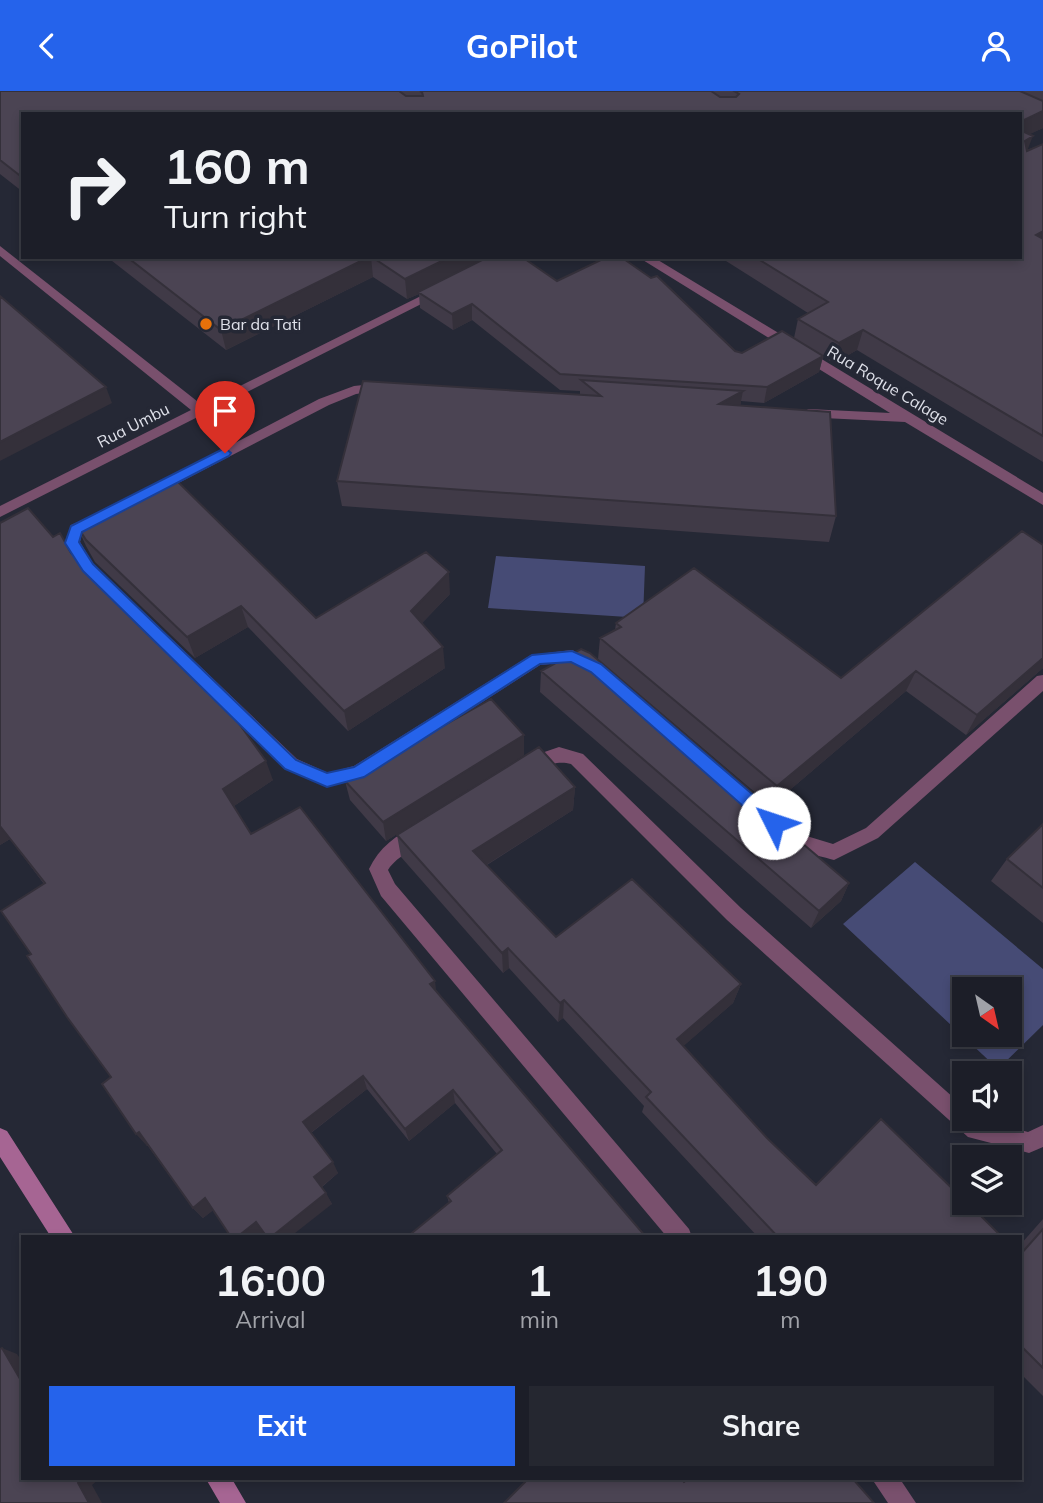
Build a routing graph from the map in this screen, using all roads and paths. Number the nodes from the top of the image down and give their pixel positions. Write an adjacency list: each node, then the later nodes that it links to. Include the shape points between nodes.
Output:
1 (0, 250): 5 (street)
2 (647, 259): 7 (street, Rua Roque Calage)
3 (447, 288): 5 (street, Rua Umbu)
4 (398, 387): 8 (street, via 354,390 324,402)
5 (201, 411): 11 (street, Rua Umbu)
6 (795, 413): 7 (street)
7 (908, 418): 9 (street, Rua Roque Calage)
8 (138, 498)
9 (1043, 500)
10 (113, 510): 12 (street, via 76,529 72,543 88,568 291,764 327,780 359,772 537,659 572,656)
11 (0, 512)
12 (607, 677)
13 (1043, 681): 15 (street, via 872,833 834,852 794,840)
14 (512, 775): 17 (street, via 534,761 559,754 577,759 734,914 975,1130 1029,1143)
15 (773, 822)
16 (433, 824): 20 (street, via 388,852 378,869 388,890)
17 (1043, 1135)
18 (0, 1138): 19 (main road)
19 (63, 1235)
20 (679, 1235)
21 (219, 1480): 23 (main road)
22 (885, 1480): 24 (street)
23 (234, 1503)
24 (904, 1503)

